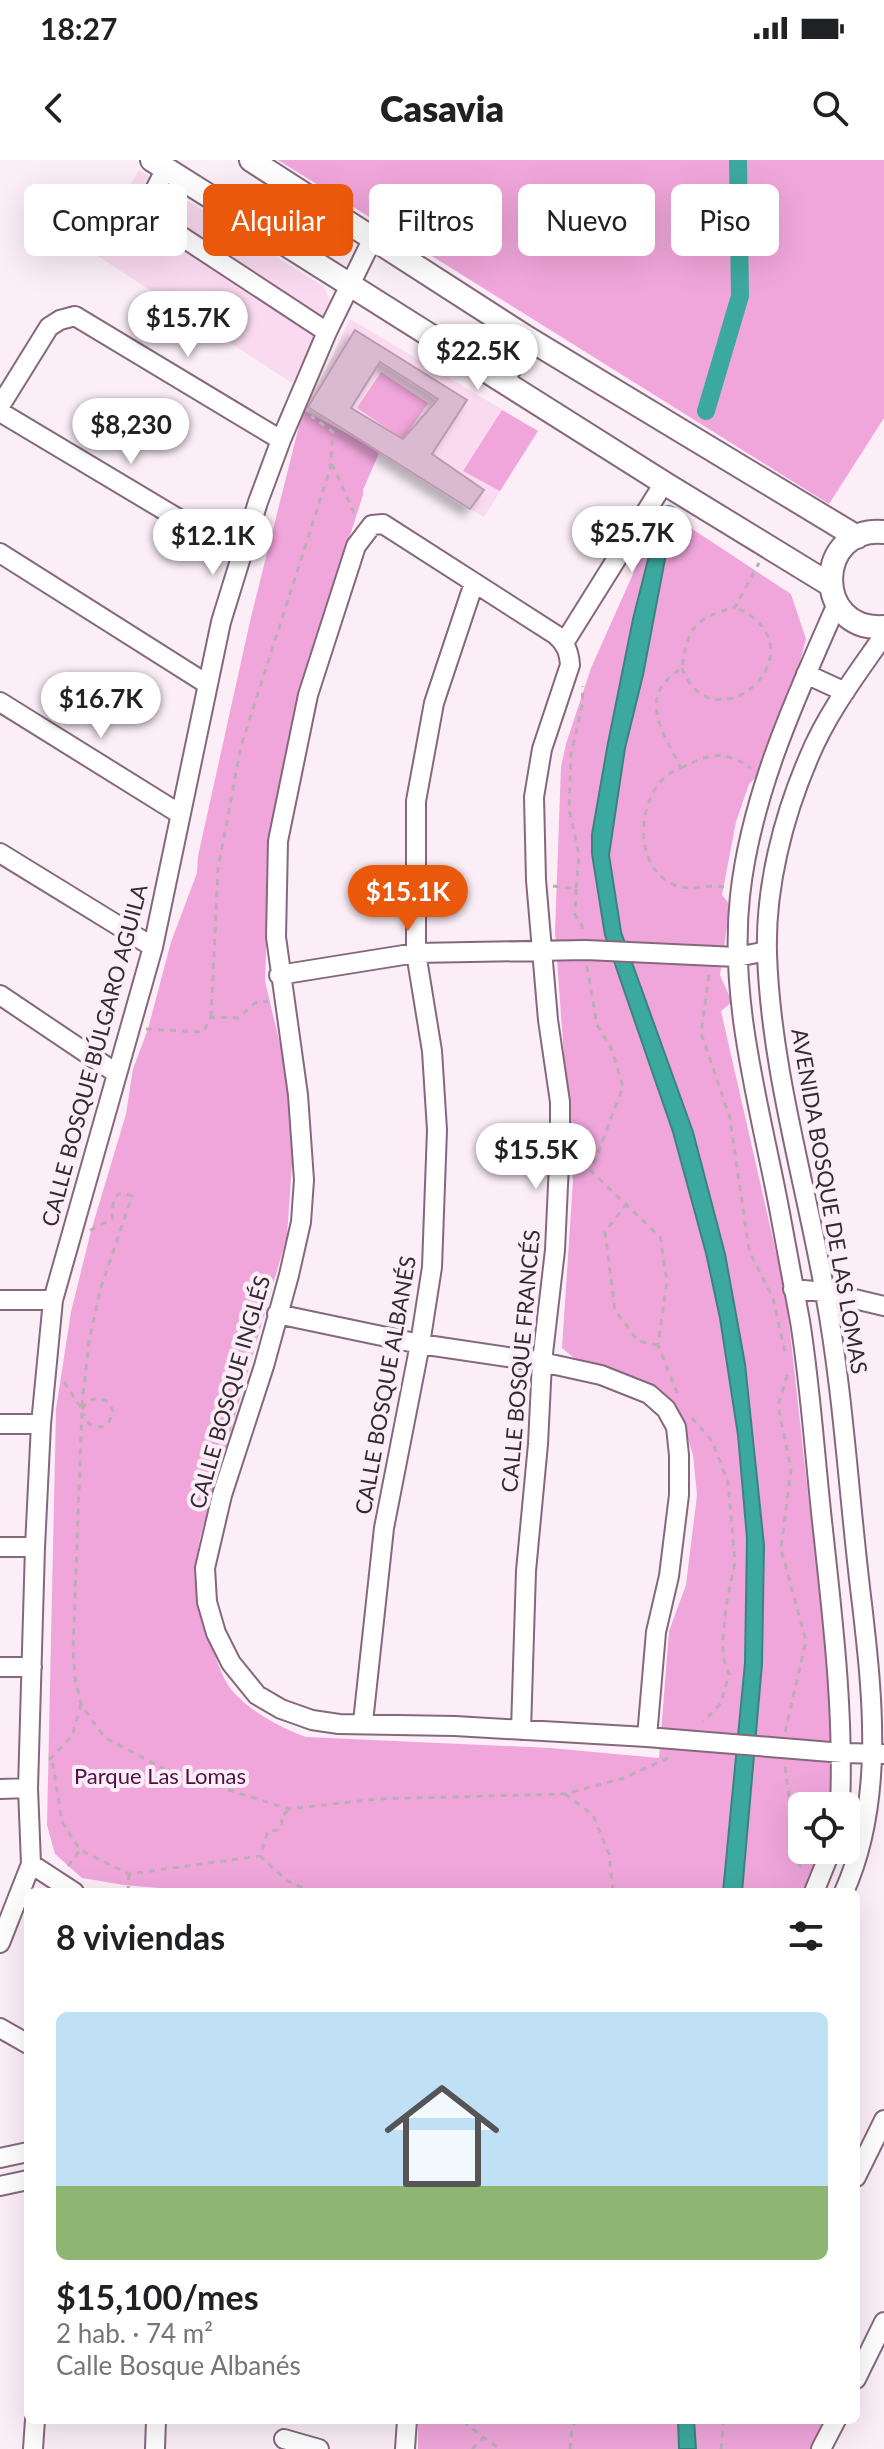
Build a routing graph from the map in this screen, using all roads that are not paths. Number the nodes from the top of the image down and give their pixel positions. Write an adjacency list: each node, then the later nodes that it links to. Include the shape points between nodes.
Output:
1 (251, 160): 3 (main road)
2 (159, 164): 6 (main road); 7 (street, via 152,196 153,214 161,223)
3 (369, 238)
4 (369, 246): 6 (street, CALLE BOSQUE BÚLGARO AGUILA)
5 (397, 256): 8 (main road)
6 (350, 284): 7 (street, CALLE BOSQUE BÚLGARO AGUILA); 9 (main road)
7 (327, 332): 11 (street, CALLE BOSQUE BÚLGARO AGUILA)
8 (529, 339): 9 (main road); 14 (main road)
9 (502, 380): 12 (main road)
10 (0, 409): 11 (street, via 49,327 75,316); 16 (street)
11 (281, 440): 16 (street, CALLE BOSQUE BÚLGARO AGUILA)
12 (664, 483): 18 (main road, via 768,546); 21 (street)
13 (883, 529): 14 (main road)
14 (857, 537): 18 (main road, via 833,563)
15 (0, 553): 23 (street)
16 (241, 556): 23 (street, CALLE BOSQUE BÚLGARO AGUILA)
17 (474, 583): 21 (street); 31 (street, CALLE BOSQUE ALBANÉS, via 434,703 422,761 416,801); 33 (street, CALLE BOSQUE INGLÉS, via 383,524 372,525 356,546 308,695 278,841)
18 (833, 594): 19 (main road, via 859,624); 22 (street)
19 (884, 627)
20 (884, 635): 24 (street, AVENIDA BOSQUE DE LAS LOMAS)
21 (564, 643): 29 (street, CALLE BOSQUE FRANCÉS, via 570,665 542,749 534,797)
22 (806, 674): 24 (street); 32 (street, via 749,838)
23 (207, 684): 26 (street, CALLE BOSQUE BÚLGARO AGUILA)
24 (845, 692): 30 (street, AVENIDA BOSQUE DE LAS LOMAS, via 809,757 780,845)
25 (0, 702): 26 (street)
26 (180, 814): 28 (street, CALLE BOSQUE BÚLGARO AGUILA)
27 (0, 853): 28 (street)
28 (153, 947): 35 (street, CALLE BOSQUE BÚLGARO AGUILA)
29 (543, 951): 31 (street); 32 (street); 43 (street, CALLE BOSQUE FRANCÉS, via 560,1142)
30 (767, 951): 32 (street); 37 (street, AVENIDA BOSQUE DE LAS LOMAS, via 782,1088)
31 (416, 953): 33 (street); 42 (street, CALLE BOSQUE ALBANÉS, via 427,1007 437,1130 432,1267)
32 (737, 957): 36 (street, via 750,1062)
33 (279, 975): 41 (street, CALLE BOSQUE INGLÉS, via 298,1095 304,1180 301,1222)
34 (0, 995): 35 (street)
35 (116, 1073): 39 (street, CALLE BOSQUE BÚLGARO AGUILA)
36 (793, 1289): 37 (street); 46 (street)
37 (825, 1292): 40 (street); 47 (street, AVENIDA BOSQUE DE LAS LOMAS)
38 (0, 1300): 39 (street)
39 (53, 1300): 45 (street, CALLE BOSQUE BÚLGARO AGUILA)
40 (884, 1306)
41 (277, 1314): 42 (street); 52 (street, CALLE BOSQUE INGLÉS, via 219,1509 205,1568 207,1602 231,1663 257,1695 312,1720)
42 (420, 1344): 43 (street); 52 (street, CALLE BOSQUE ALBANÉS, via 384,1528)
43 (542, 1362): 53 (street, CALLE BOSQUE FRANCÉS, via 526,1571); 54 (street, via 601,1375 649,1394 676,1427 679,1495 656,1632)
44 (0, 1424): 45 (street)
45 (41, 1424): 49 (street, CALLE BOSQUE BÚLGARO AGUILA)
46 (814, 1439): 47 (street); 55 (street)
47 (843, 1440): 56 (street, AVENIDA BOSQUE DE LAS LOMAS)
48 (0, 1547): 49 (street)
49 (35, 1547): 51 (street, CALLE BOSQUE BÚLGARO AGUILA)
50 (0, 1667): 51 (street)
51 (32, 1667): 57 (street, CALLE BOSQUE BÚLGARO AGUILA)
52 (363, 1722): 53 (street, CALLE BOSQUE INGLÉS)
53 (521, 1730): 54 (street, CALLE BOSQUE INGLÉS)
54 (647, 1737): 55 (street, CALLE BOSQUE INGLÉS)
55 (843, 1753): 56 (street, CALLE BOSQUE INGLÉS); 59 (street)
56 (879, 1754): 64 (street, AVENIDA BOSQUE DE LAS LOMAS, via 865,1837)
57 (28, 1788): 58 (street); 60 (street, CALLE BOSQUE BÚLGARO AGUILA)
58 (0, 1789)
59 (841, 1792)
60 (31, 1864): 63 (street); 65 (street)
61 (826, 1864): 62 (street)
62 (817, 1886)
63 (68, 1888)
64 (846, 1888)
65 (0, 1943)
66 (0, 2028): 67 (street)
67 (24, 2042)
68 (884, 2120): 71 (street)
69 (24, 2153): 70 (street)
70 (0, 2158)
71 (860, 2169)
72 (24, 2181): 73 (street)
73 (0, 2186)
74 (884, 2322): 75 (street)
75 (860, 2371)
76 (35, 2424): 81 (street)
77 (156, 2424): 82 (street)
78 (407, 2424): 84 (street)
79 (834, 2424): 85 (street)
80 (284, 2436): 83 (street)
81 (33, 2449)
82 (155, 2449)
83 (319, 2449)
84 (405, 2449)
85 (821, 2449)

